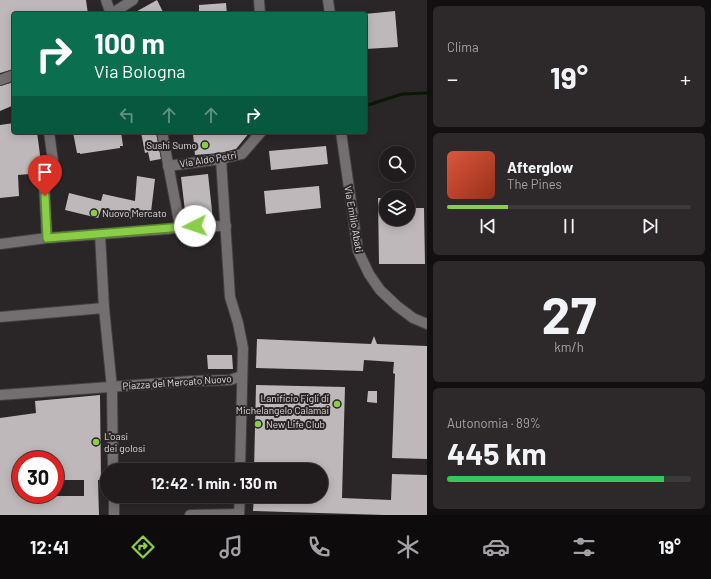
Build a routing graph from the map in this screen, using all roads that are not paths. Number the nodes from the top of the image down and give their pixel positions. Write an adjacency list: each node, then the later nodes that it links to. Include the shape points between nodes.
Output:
1 (106, 0): 5 (street)
2 (133, 0): 6 (street)
3 (259, 0): 7 (street)
4 (328, 0): 8 (street)
5 (110, 12)
6 (114, 12)
7 (260, 12)
8 (330, 12)
9 (12, 76): 10 (street)
10 (0, 80)
11 (49, 134): 20 (street, via 53,161 44,184)
12 (162, 134): 16 (street)
13 (259, 134): 15 (street, Via Aldo Petri, via 242,154)
14 (340, 134): 24 (street, Via Emilio Abati, via 358,251 380,290 396,306)
15 (221, 159): 16 (street, Via Aldo Petri); 17 (street)
16 (168, 166): 18 (street)
17 (226, 226): 18 (street); 25 (street, via 230,297 244,348)
18 (180, 227): 19 (street)
19 (100, 234): 20 (street); 22 (street, Piazza del Mercato Nuovo)
20 (47, 238): 21 (street)
21 (0, 244)
22 (104, 308): 23 (street); 26 (street, Piazza del Mercato Nuovo)
23 (0, 318)
24 (427, 324)
25 (242, 376): 26 (street, Piazza del Mercato Nuovo, via 230,380); 29 (street)
26 (112, 388): 27 (street, Piazza del Mercato Nuovo); 28 (street, Piazza del Mercato Nuovo)
27 (0, 395)
28 (114, 463)
29 (240, 463)
30 (114, 503): 33 (street)
31 (240, 503): 32 (street)
32 (239, 514): 34 (street)
33 (114, 515)
34 (190, 515)

